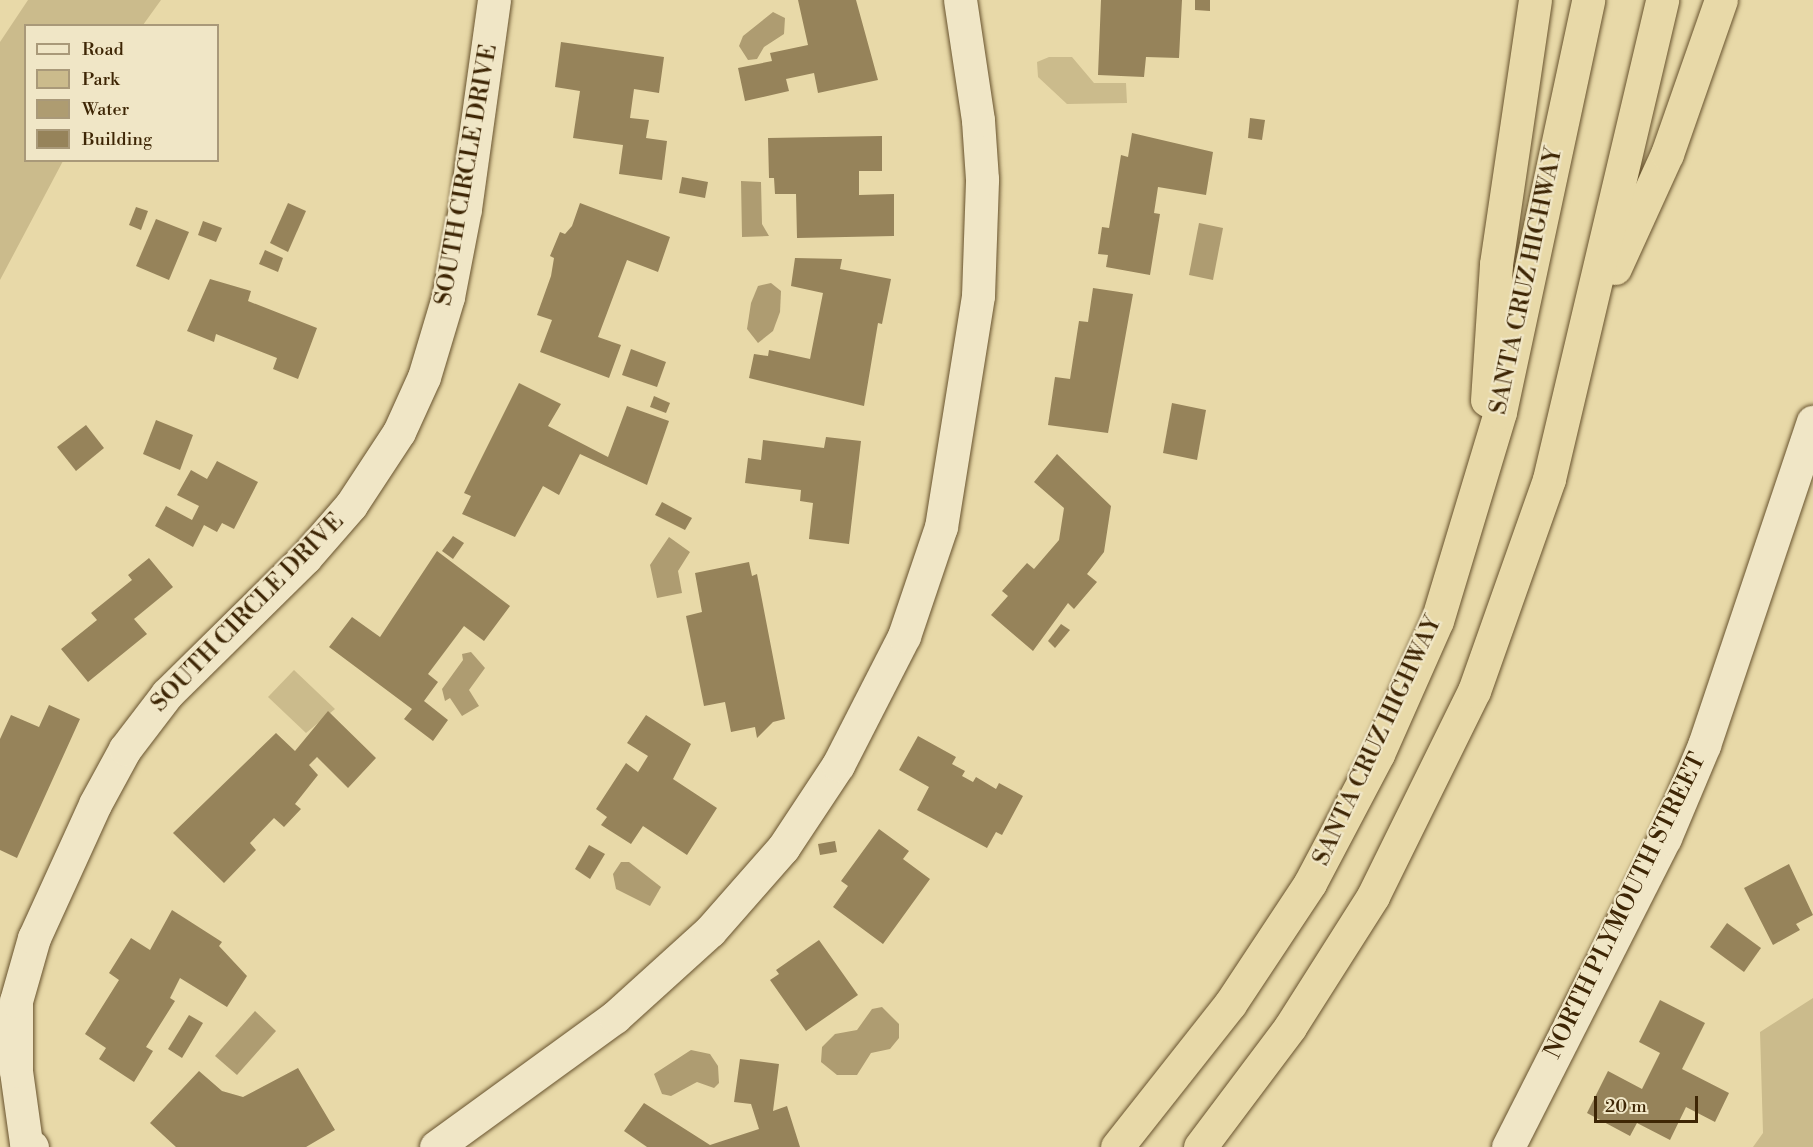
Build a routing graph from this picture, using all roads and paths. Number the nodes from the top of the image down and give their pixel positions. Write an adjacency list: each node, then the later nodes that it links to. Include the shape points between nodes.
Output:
1 (494, 0): 10 (street, SOUTH CIRCLE DRIVE, via 465,209 448,297 424,377 399,432 351,505 305,558 167,694 125,749 95,804 34,939 16,1001 16,1071)
2 (960, 0): 11 (street, via 982,179 973,349 941,526 890,666 850,745 783,848 710,931 615,1017)
3 (1535, 0): 9 (highway, via 1496,264)
4 (1588, 0): 9 (highway, SANTA CRUZ HIGHWAY)
5 (1662, 0): 7 (highway)
6 (1721, 0): 7 (highway, via 1667,154)
7 (1586, 329): 13 (highway, via 1526,551 1442,763 1332,964)
8 (1813, 422): 14 (street, NORTH PLYMOUTH STREET, via 1704,745 1665,838)
9 (1482, 482): 12 (highway, SANTA CRUZ HIGHWAY, via 1437,621 1346,819 1310,883 1230,1004)
10 (26, 1146)
11 (436, 1147)
12 (1117, 1147)
13 (1200, 1147)
14 (1508, 1147)

